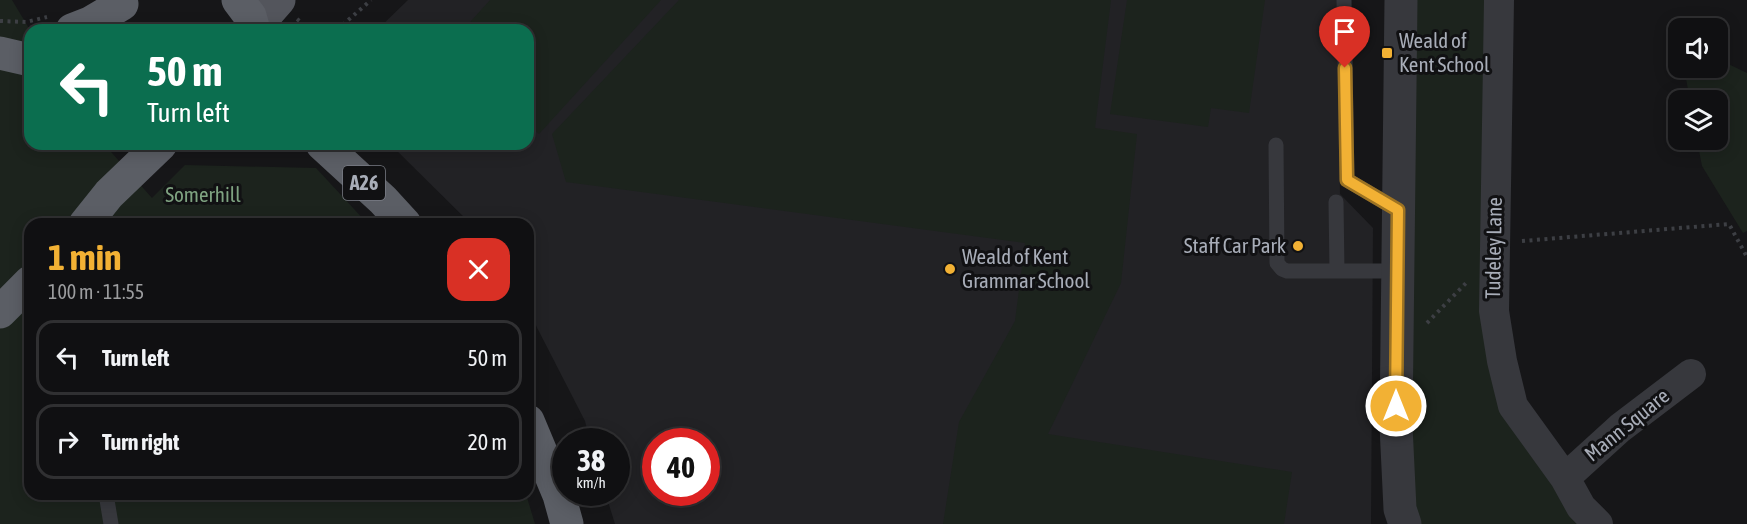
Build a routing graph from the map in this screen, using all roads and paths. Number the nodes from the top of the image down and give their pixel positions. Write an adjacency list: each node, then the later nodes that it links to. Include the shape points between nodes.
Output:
1 (238, 0): 10 (highway)
2 (279, 0): 11 (main road)
3 (371, 0): 12 (path)
4 (1344, 0): 22 (lane, via 1347,180)
5 (1401, 0): 22 (street)
6 (1499, 0): 25 (street, Tudeley Lane)
7 (119, 11): 9 (highway, via 90,23)
8 (0, 21): 9 (path)
9 (61, 23)
10 (253, 24)
11 (260, 24)
12 (344, 24)
13 (24, 41): 14 (highway)
14 (0, 42)
15 (0, 52): 16 (highway)
16 (24, 58)
17 (1276, 145): 27 (lane, via 1277,263 1287,271)
18 (128, 150): 23 (highway, via 126,162)
19 (155, 150): 23 (highway)
20 (329, 150): 24 (highway, A26)
21 (1336, 202): 27 (lane)
22 (1398, 210): 28 (street)
23 (93, 215)
24 (400, 218)
25 (1494, 249): 26 (path, via 1730,224); 31 (path); 34 (street, Tudeley Lane, via 1494,311 1513,406)
26 (1747, 257)
27 (1337, 271): 28 (lane)
28 (1397, 271): 31 (street)
29 (24, 288): 30 (highway)
30 (0, 312)
31 (1396, 353): 38 (street, via 1400,509)
32 (1690, 374): 34 (street, Mann Square, via 1620,428)
33 (534, 435): 37 (highway)
34 (1565, 478): 39 (street, Tudeley Lane, via 1581,507)
35 (107, 500): 36 (lane)
36 (111, 524)
37 (567, 524)
38 (1405, 524)
39 (1598, 524)

